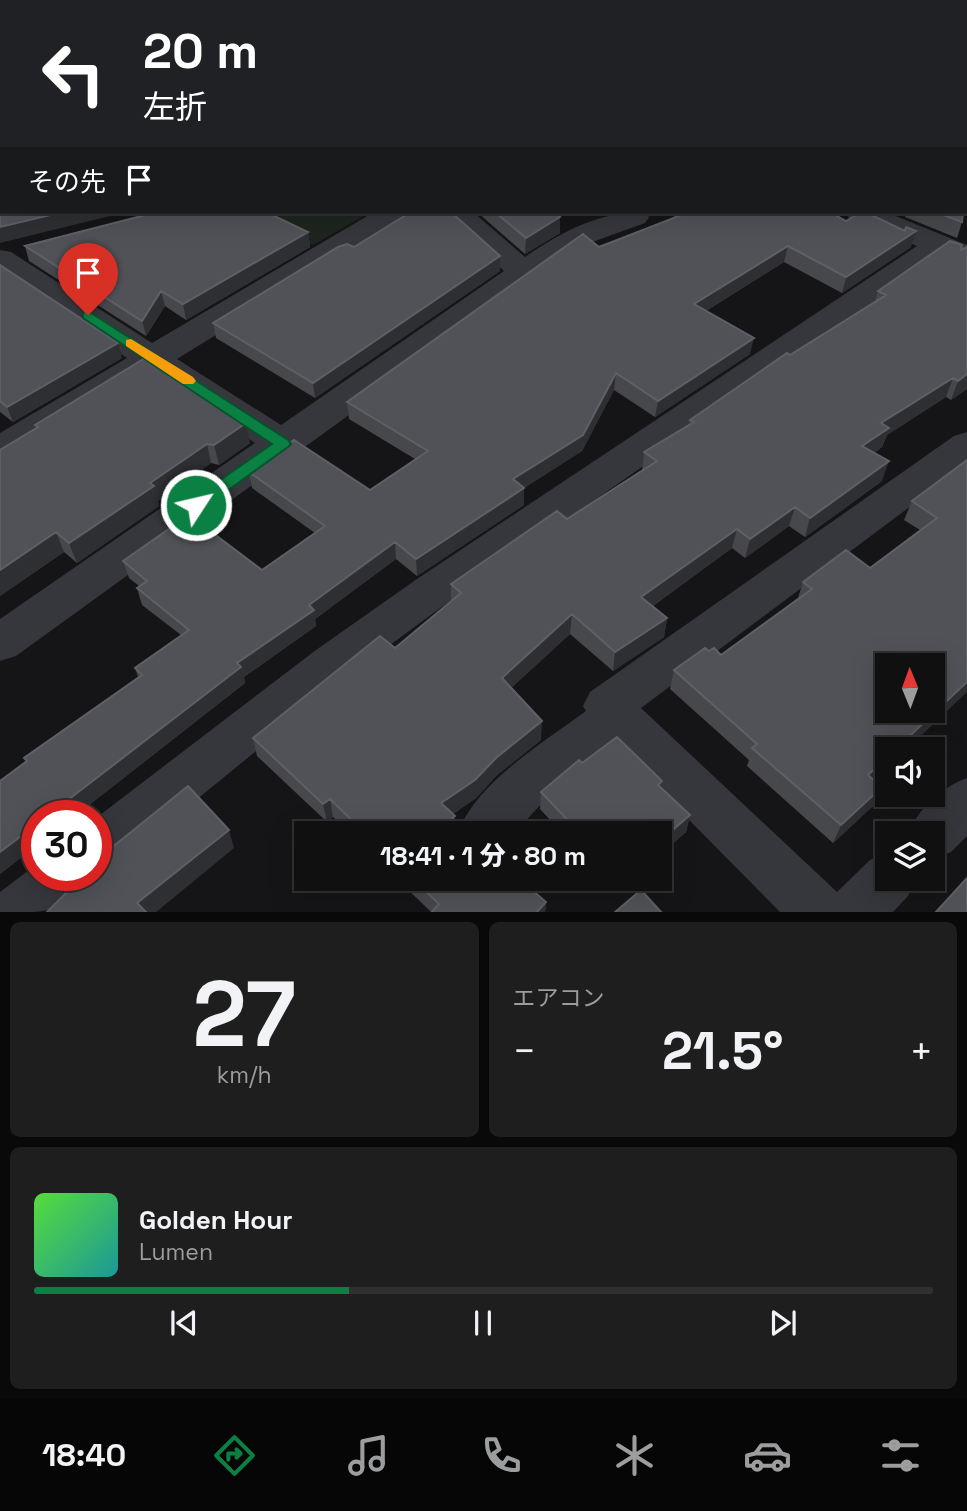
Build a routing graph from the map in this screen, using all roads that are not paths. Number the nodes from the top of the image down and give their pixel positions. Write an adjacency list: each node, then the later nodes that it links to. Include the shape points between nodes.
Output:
1 (392, 214): 9 (street)
2 (456, 214): 8 (street)
3 (631, 214): 8 (street, via 634,216 573,238)
4 (874, 214): 6 (street)
5 (39, 246): 7 (street)
6 (957, 249): 18 (street, via 432,591 332,663)
7 (0, 257): 9 (street)
8 (525, 273): 10 (street)
9 (154, 358): 10 (street); 12 (street)
10 (283, 444): 13 (street)
11 (967, 445): 14 (street, via 607,706)
12 (0, 450)
13 (0, 643)
14 (616, 716): 16 (street, via 529,782); 22 (street)
15 (967, 801): 17 (street)
16 (492, 821)
17 (945, 823)
18 (112, 837)
19 (44, 891): 21 (street)
20 (876, 891): 23 (street)
21 (17, 912)
22 (820, 912)
23 (855, 912)

